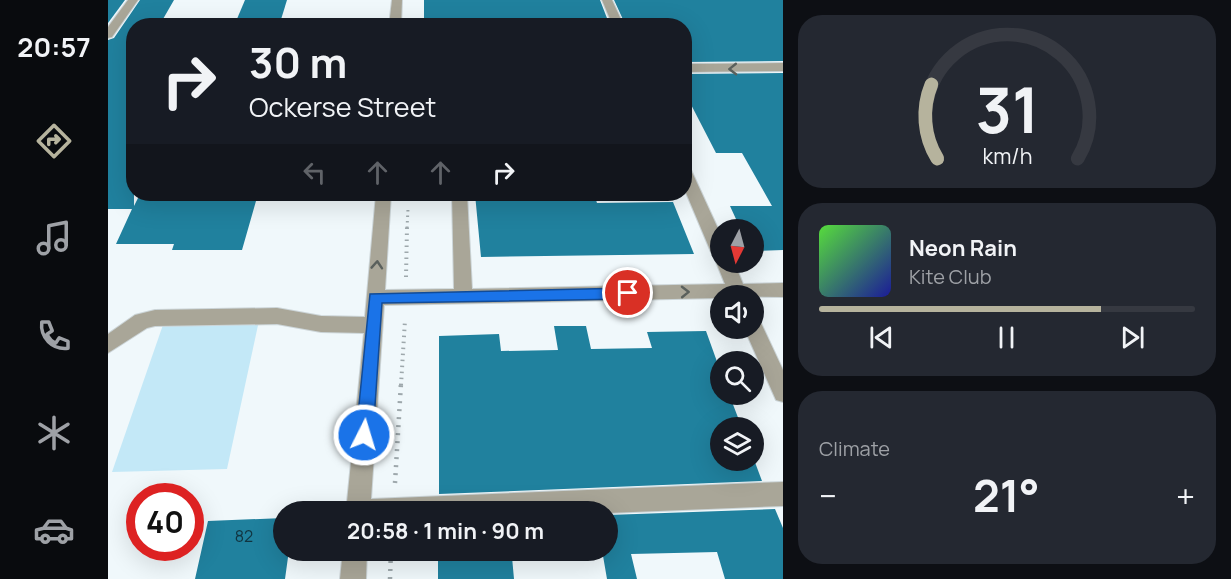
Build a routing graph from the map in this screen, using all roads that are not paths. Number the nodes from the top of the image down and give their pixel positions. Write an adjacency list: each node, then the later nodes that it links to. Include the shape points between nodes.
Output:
1 (133, 0): 6 (street)
2 (397, 0): 4 (street)
3 (608, 0): 5 (street)
4 (396, 18)
5 (616, 18)
6 (108, 35)
7 (692, 68): 8 (street, one-way to 7)
8 (783, 68)
9 (692, 188): 12 (street)
10 (382, 201): 17 (street, one-way to 10)
11 (459, 201): 16 (street)
12 (710, 229)
13 (783, 290): 14 (street)
14 (764, 291)
15 (710, 293): 16 (street, one-way to 15)
16 (463, 297): 17 (street)
17 (375, 298): 18 (street)
18 (374, 325): 20 (street, via 321,324 277,316 155,318 142,321); 23 (street)
19 (758, 339): 21 (street)
20 (108, 345)
21 (783, 393)
22 (783, 495): 24 (street)
23 (359, 501)
24 (618, 501)
25 (354, 561): 26 (street)
26 (353, 579)

